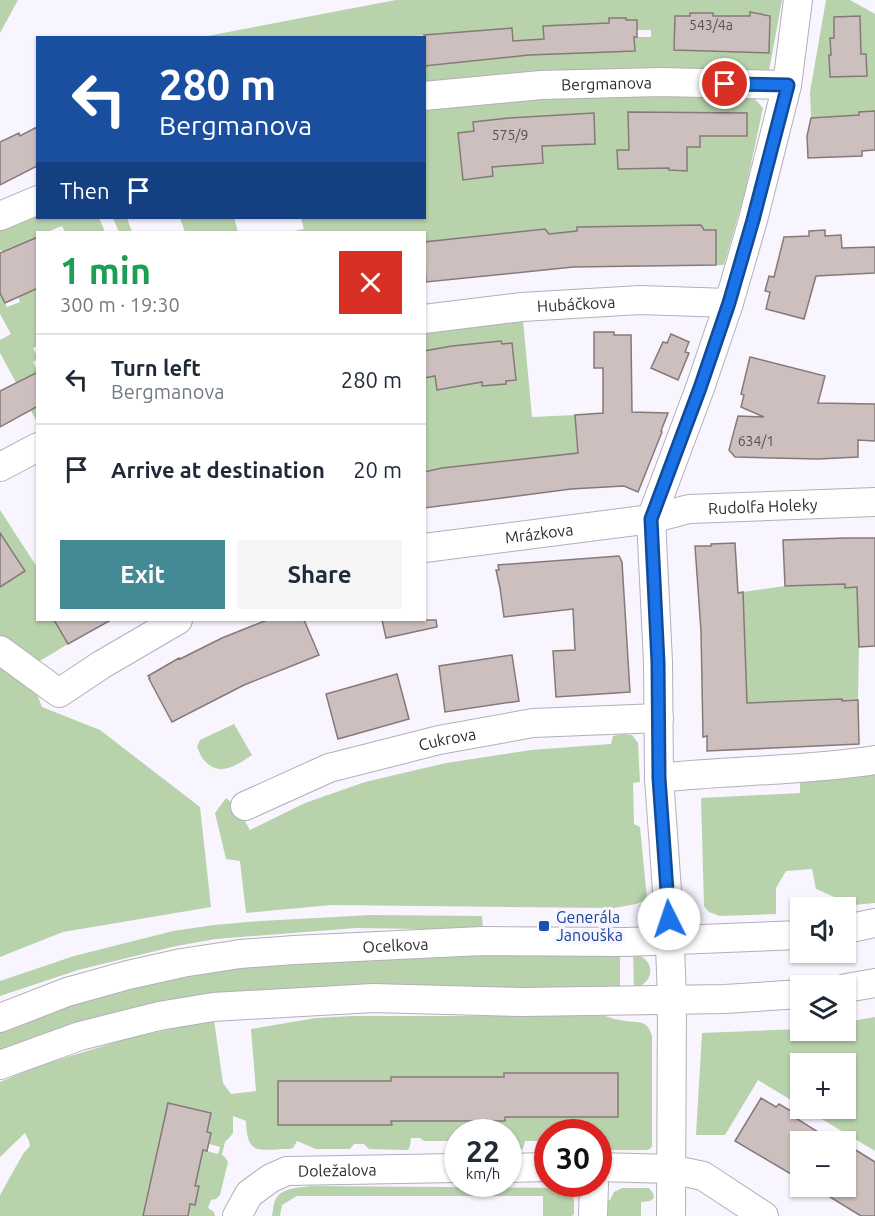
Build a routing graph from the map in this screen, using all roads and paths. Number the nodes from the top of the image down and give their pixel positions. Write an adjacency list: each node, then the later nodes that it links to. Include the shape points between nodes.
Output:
1 (798, 0): 2 (street)
2 (788, 85): 3 (street, Bergmanova, via 542,85); 6 (street)
3 (426, 96)
4 (36, 201): 5 (street)
5 (0, 216)
6 (729, 303): 7 (street, Hubáčkova, via 616,301); 11 (street)
7 (426, 319)
8 (36, 448): 9 (street)
9 (0, 467)
10 (875, 502): 11 (street, Rudolfa Holeky, via 689,509)
11 (651, 519): 12 (street, Mrázkova); 15 (street)
12 (426, 548)
13 (176, 621): 14 (street, via 59,693)
14 (0, 650)
15 (659, 718): 17 (street); 18 (street, Cukrova, via 533,723 439,740 329,768)
16 (875, 760): 17 (street)
17 (659, 778): 21 (street)
18 (245, 806)
19 (875, 923): 20 (street)
20 (856, 928)
21 (669, 930): 22 (street, Ocelkova); 26 (street); 27 (street, Ocelkova, via 626,942 482,941 240,954 128,975 67,992)
22 (790, 935)
23 (875, 982): 24 (street)
24 (856, 986)
25 (790, 995): 26 (street)
26 (672, 999): 28 (street, via 522,1002 373,998 213,1007 80,1036); 31 (street)
27 (0, 1018)
28 (0, 1065)
29 (612, 1167): 31 (street)
30 (444, 1168): 33 (street, Doležalova, via 287,1171 249,1194)
31 (671, 1169): 35 (street); 36 (street, via 703,1176)
32 (594, 1197): 34 (street)
33 (237, 1216)
34 (593, 1216)
35 (671, 1216)
36 (764, 1216)

